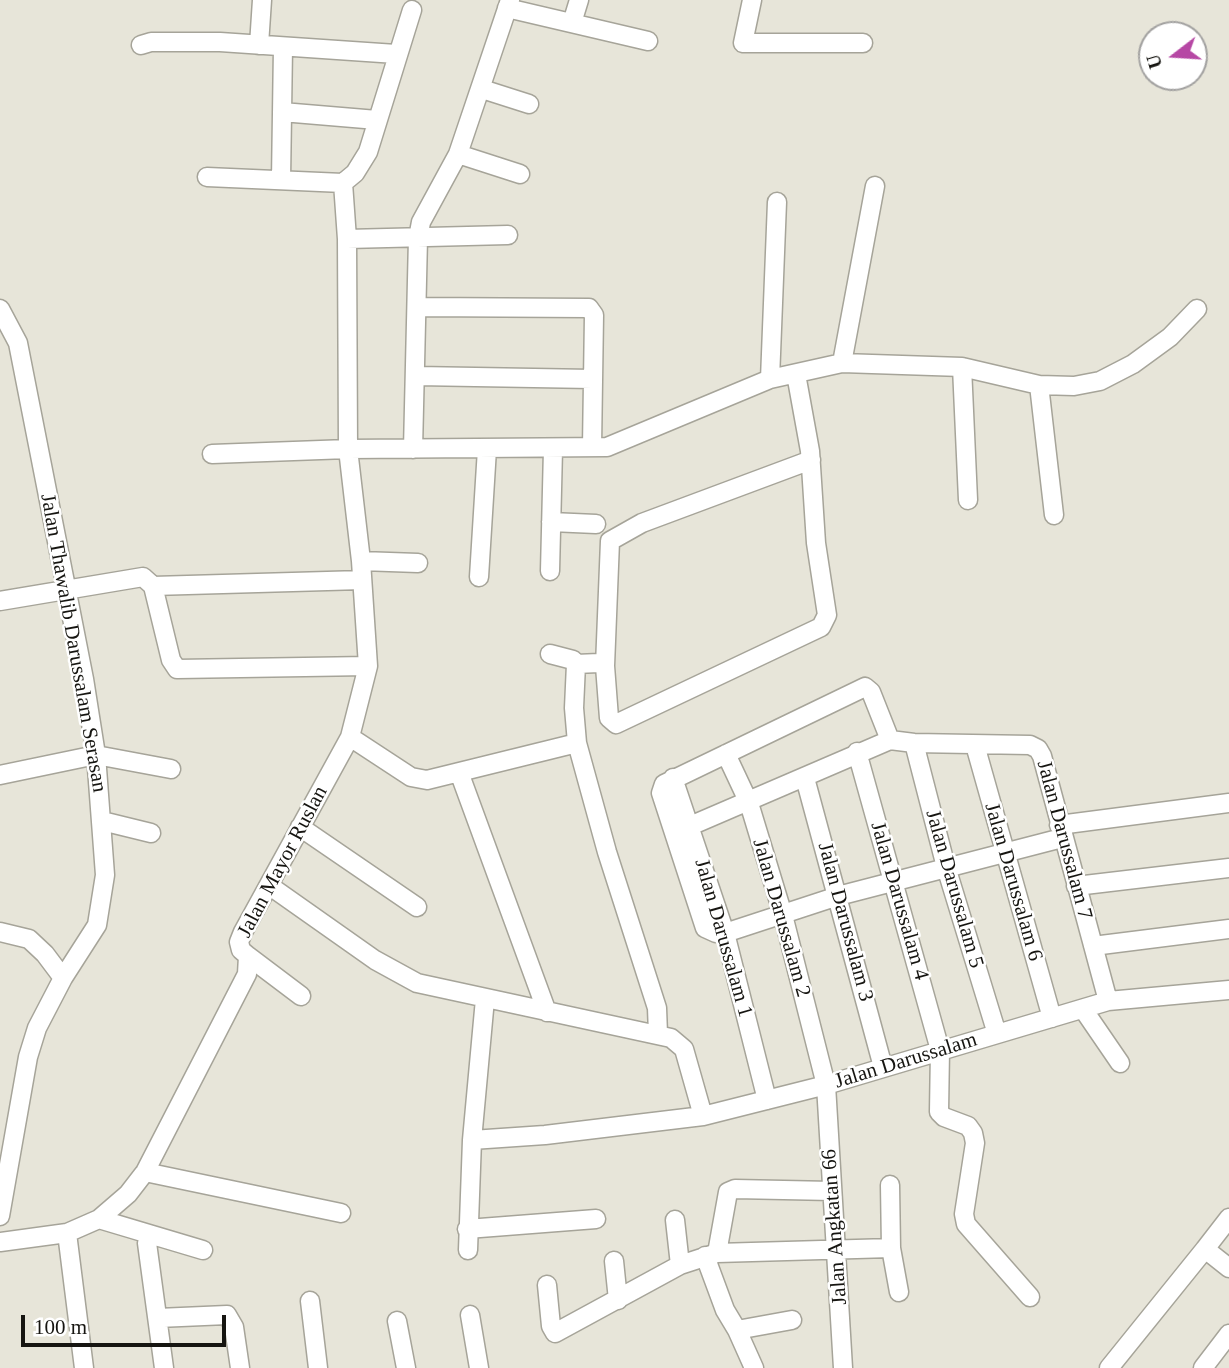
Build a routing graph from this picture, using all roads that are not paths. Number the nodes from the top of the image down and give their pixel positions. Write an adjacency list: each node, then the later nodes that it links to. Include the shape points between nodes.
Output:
1 (262, 0): 10 (street)
2 (579, 0): 6 (street)
3 (752, 0): 8 (street, via 743,43)
4 (508, 4): 6 (street); 13 (street)
5 (412, 10): 12 (street)
6 (572, 23): 7 (street)
7 (648, 41)
8 (863, 43)
9 (141, 45): 10 (street)
10 (259, 45): 11 (street)
11 (283, 47): 12 (street); 15 (street)
12 (396, 54): 16 (street)
13 (482, 89): 14 (street); 17 (street)
14 (529, 104)
15 (282, 112): 16 (street); 20 (street)
16 (377, 120): 21 (street, via 368,152)
17 (458, 154): 18 (street); 25 (street, via 421,222)
18 (520, 174)
19 (207, 177): 20 (street)
20 (281, 180): 21 (street)
21 (343, 183): 26 (street, Jalan Mayor Ruslan)
22 (875, 186): 30 (street)
23 (777, 202): 35 (street)
24 (508, 235): 25 (street)
25 (418, 238): 26 (street); 27 (street)
26 (346, 239): 38 (street, Jalan Mayor Ruslan)
27 (417, 307): 33 (street); 34 (street, via 589,308 594,315)
28 (0, 309): 54 (street, Jalan Thawalib Darussalam Serasan, via 18,343)
29 (1197, 309): 36 (street, via 1170,337 1100,381)
30 (842, 363): 31 (street); 32 (street)
31 (962, 367): 36 (street); 44 (street)
32 (796, 374): 35 (street); 43 (street)
33 (416, 376): 34 (street); 39 (street)
34 (592, 379): 37 (street)
35 (770, 379): 37 (street, via 607,447)
36 (1039, 385): 45 (street)
37 (592, 447): 41 (street)
38 (348, 449): 39 (street); 42 (street); 48 (street, Jalan Mayor Ruslan)
39 (413, 449): 40 (street)
40 (487, 449): 41 (street); 51 (street)
41 (553, 449): 46 (street)
42 (212, 454)
43 (811, 460): 59 (street, via 642,523 610,541); 59 (street, via 816,544 827,615 821,627 616,724 609,719)
44 (968, 500)
45 (1054, 515)
46 (551, 522): 47 (street); 50 (street)
47 (596, 524)
48 (361, 561): 49 (street); 52 (street, Jalan Mayor Ruslan)
49 (418, 563)
50 (550, 571)
51 (479, 577)
52 (362, 580): 53 (street); 58 (street, Jalan Mayor Ruslan)
53 (153, 586): 54 (street, via 143,577); 58 (street, via 177,669)
54 (65, 592): 55 (street); 67 (street, Jalan Thawalib Darussalam Serasan)
55 (0, 601)
56 (550, 654): 57 (street)
57 (576, 664): 59 (street); 62 (street)
58 (368, 666): 60 (street, Jalan Mayor Ruslan)
59 (605, 666)
60 (350, 737): 69 (street, via 411,777 445,778); 77 (street, Jalan Mayor Ruslan)
61 (890, 740): 63 (street, Jalan Darussalam 7); 65 (street, Jalan Darussalam 7); 66 (street, via 865,687)
62 (577, 743): 69 (street); 102 (street, via 655,1000)
63 (914, 743): 64 (street, Jalan Darussalam 7); 81 (street, Jalan Darussalam 5)
64 (975, 745): 78 (street, Jalan Darussalam 7, via 1038,749); 80 (street, Jalan Darussalam 6)
65 (857, 752): 72 (street, Jalan Darussalam 7); 83 (street, Jalan Darussalam 4)
66 (726, 754): 71 (street); 73 (street, Jalan Darussalam 2)
67 (96, 755): 68 (street); 70 (street); 75 (street, Jalan Thawalib Darussalam Serasan)
68 (171, 769)
69 (459, 772): 100 (street)
70 (0, 775)
71 (673, 778): 76 (street, Jalan Darussalam 1); 91 (street, via 661,793 703,924 710,932)
72 (805, 778): 73 (street, Jalan Darussalam 7); 86 (street, Jalan Darussalam 3)
73 (749, 803): 76 (street, Jalan Darussalam 7); 88 (street, Jalan Darussalam 2)
74 (1229, 803): 78 (street)
75 (102, 821): 79 (street); 94 (street, Jalan Thawalib Darussalam Serasan, via 103,903 97,925)
76 (690, 826): 91 (street, Jalan Darussalam 1)
77 (300, 827): 84 (street, Jalan Mayor Ruslan); 87 (street)
78 (1060, 831): 80 (street); 85 (street, Jalan Darussalam 7)
79 (150, 833)
80 (1003, 852): 81 (street); 101 (street, Jalan Darussalam 6)
81 (946, 867): 83 (street); 103 (street, Jalan Darussalam 5)
82 (1229, 868): 85 (street)
83 (895, 883): 86 (street); 104 (street, Jalan Darussalam 4)
84 (270, 886): 93 (street, Jalan Mayor Ruslan, via 239,942); 97 (street, via 395,972 417,983)
85 (1076, 886): 92 (street, Jalan Darussalam 7)
86 (838, 896): 88 (street); 106 (street, Jalan Darussalam 3)
87 (417, 907)
88 (783, 915): 91 (street); 107 (street, Jalan Darussalam 2)
89 (1229, 929): 92 (street)
90 (0, 932): 94 (street, via 29,939)
91 (725, 933): 108 (street, Jalan Darussalam 1)
92 (1093, 946): 98 (street, Jalan Darussalam 7)
93 (248, 956): 96 (street); 111 (street, Jalan Mayor Ruslan, via 242,984)
94 (63, 978): 115 (street, Jalan Thawalib Darussalam Serasan, via 37,1028 28,1057)
95 (1229, 990): 98 (street, Jalan Darussalam)
96 (301, 996)
97 (485, 999): 100 (street); 110 (street)
98 (1108, 1002): 99 (street, Jalan Darussalam)
99 (1083, 1009): 101 (street, Jalan Darussalam); 105 (street)
100 (547, 1012): 102 (street)
101 (1052, 1018): 103 (street, Jalan Darussalam)
102 (658, 1034): 109 (street, via 684,1049)
103 (997, 1034): 104 (street, Jalan Darussalam)
104 (940, 1050): 106 (street, Jalan Darussalam); 135 (street, Jalan Darussalam 4, via 939,1112 968,1126 975,1143 965,1224)
105 (1119, 1063)
106 (883, 1067): 107 (street, Jalan Darussalam)
107 (826, 1086): 108 (street, Jalan Darussalam); 113 (street, Jalan Angkatan 66)
108 (767, 1100): 109 (street, Jalan Darussalam)
109 (704, 1116): 110 (street, Jalan Darussalam)
110 (472, 1140): 120 (street)
111 (145, 1172): 114 (street); 117 (street, Jalan Mayor Ruslan, via 128,1195)
112 (890, 1185): 124 (street)
113 (832, 1191): 128 (street, Jalan Angkatan 66); 129 (street, via 728,1192)
114 (341, 1213)
115 (0, 1216)
116 (1229, 1218): 125 (street)
117 (99, 1219): 121 (street, Jalan Mayor Ruslan); 126 (street)
118 (596, 1219): 120 (street)
119 (675, 1220): 131 (street)
120 (467, 1228): 127 (street)
121 (68, 1233): 122 (street, Jalan Mayor Ruslan); 144 (street)
122 (0, 1242)
123 (146, 1243): 139 (street)
124 (891, 1248): 128 (street); 134 (street)
125 (1205, 1249): 132 (street); 152 (street)
126 (203, 1250)
127 (468, 1250)
128 (838, 1251): 129 (street); 151 (street, Jalan Angkatan 66)
129 (711, 1255): 131 (street); 142 (street, via 725,1310)
130 (614, 1261): 136 (street)
131 (680, 1265): 136 (street)
132 (1229, 1268)
133 (547, 1285): 136 (street, via 555,1333)
134 (899, 1292)
135 (1030, 1297)
136 (618, 1300)
137 (310, 1301): 147 (street)
138 (470, 1315): 149 (street)
139 (158, 1318): 145 (street); 146 (street, via 226,1315 234,1326)
140 (792, 1320): 142 (street)
141 (397, 1321): 148 (street)
142 (737, 1330): 150 (street)
143 (1229, 1334): 153 (street)
144 (84, 1368)
145 (164, 1368)
146 (240, 1368)
147 (318, 1368)
148 (406, 1368)
149 (479, 1368)
150 (754, 1368)
151 (843, 1368)
152 (1109, 1368)
153 (1203, 1368)

